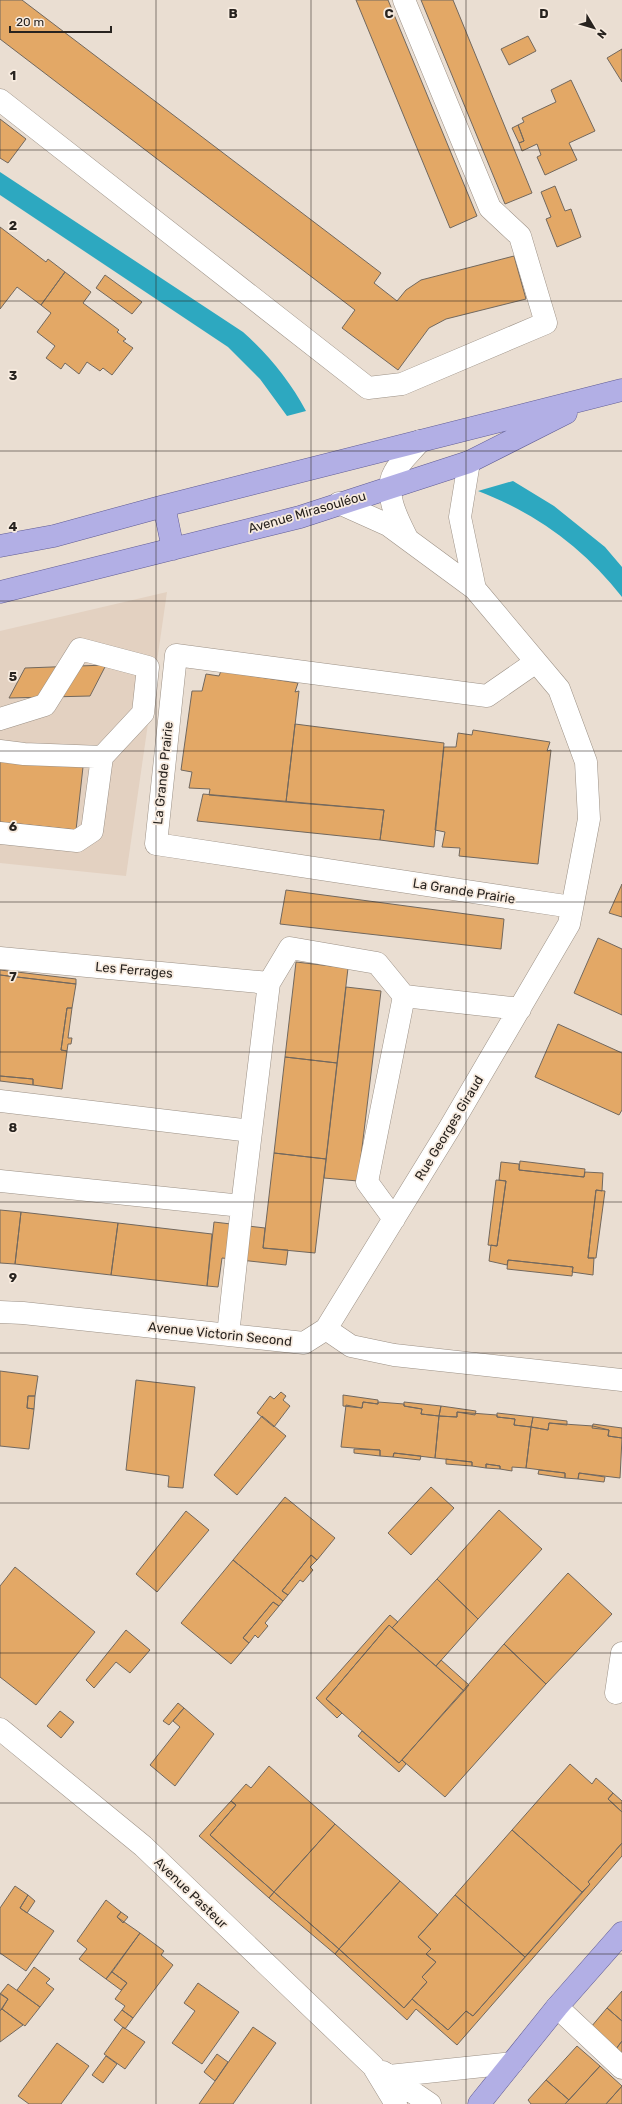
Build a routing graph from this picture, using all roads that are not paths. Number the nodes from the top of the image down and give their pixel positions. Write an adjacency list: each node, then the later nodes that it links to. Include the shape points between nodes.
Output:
1 (404, 0): 2 (street, via 490,208 520,236 546,324 402,384 368,388)
2 (0, 100)
3 (622, 390): 4 (main road, Avenue Mirasouléou)
4 (601, 396): 5 (main road, Avenue Mirasouléou); 6 (main road, Avenue Mirasouléou)
5 (420, 441): 7 (street, via 394,473); 9 (main road, Avenue Mirasouléou)
6 (469, 462): 7 (main road, Avenue Mirasouléou); 13 (street, via 460,517)
7 (390, 488): 8 (main road, Avenue Mirasouléou); 10 (street, via 397,519)
8 (339, 503): 10 (street, via 388,525); 12 (main road, Avenue Mirasouléou, via 300,517)
9 (164, 506): 11 (main road, Avenue Mirasouléou, via 54,536); 12 (main road)
10 (407, 538): 13 (street)
11 (0, 546)
12 (173, 549): 14 (main road, Avenue Mirasouléou)
13 (475, 589): 15 (street, Rue Georges Giraud)
14 (0, 592)
15 (536, 662): 20 (street, Rue Georges Giraud, via 558,689 586,762 589,819); 20 (street, La Grande Prairie, via 487,696 176,655 156,844)
16 (0, 719): 18 (street, via 45,706 80,649 148,668 143,712)
17 (0, 751): 18 (street)
18 (102, 757): 19 (street, via 92,831 77,841)
19 (0, 833)
20 (570, 916): 24 (street, Rue Georges Giraud)
21 (0, 958): 22 (street, Les Ferrages)
22 (269, 983): 23 (street, via 290,948 377,964); 26 (street)
23 (404, 996): 24 (street); 29 (street, via 367,1182)
24 (520, 1009): 29 (street, Rue Georges Giraud)
25 (0, 1100): 26 (street)
26 (251, 1131): 28 (street)
27 (0, 1181): 28 (street)
28 (242, 1206): 32 (street)
29 (394, 1219): 31 (street, Rue Georges Giraud)
30 (0, 1312): 32 (street, Avenue Victorin Second)
31 (326, 1329): 32 (street, Avenue Victorin Second, via 304,1343); 33 (street, via 351,1346 394,1355)
32 (228, 1335)
33 (622, 1380)
34 (622, 1653): 35 (street)
35 (616, 1693)
36 (0, 1730): 41 (street, Avenue Pasteur, via 142,1846)
37 (622, 1933): 38 (main road)
38 (557, 2007): 39 (main road); 40 (street)
39 (512, 2063): 41 (street); 44 (main road)
40 (622, 2068)
41 (381, 2071): 42 (street, Avenue Pasteur); 43 (street, Avenue Pasteur)
42 (396, 2104)
43 (430, 2104)
44 (478, 2104)

